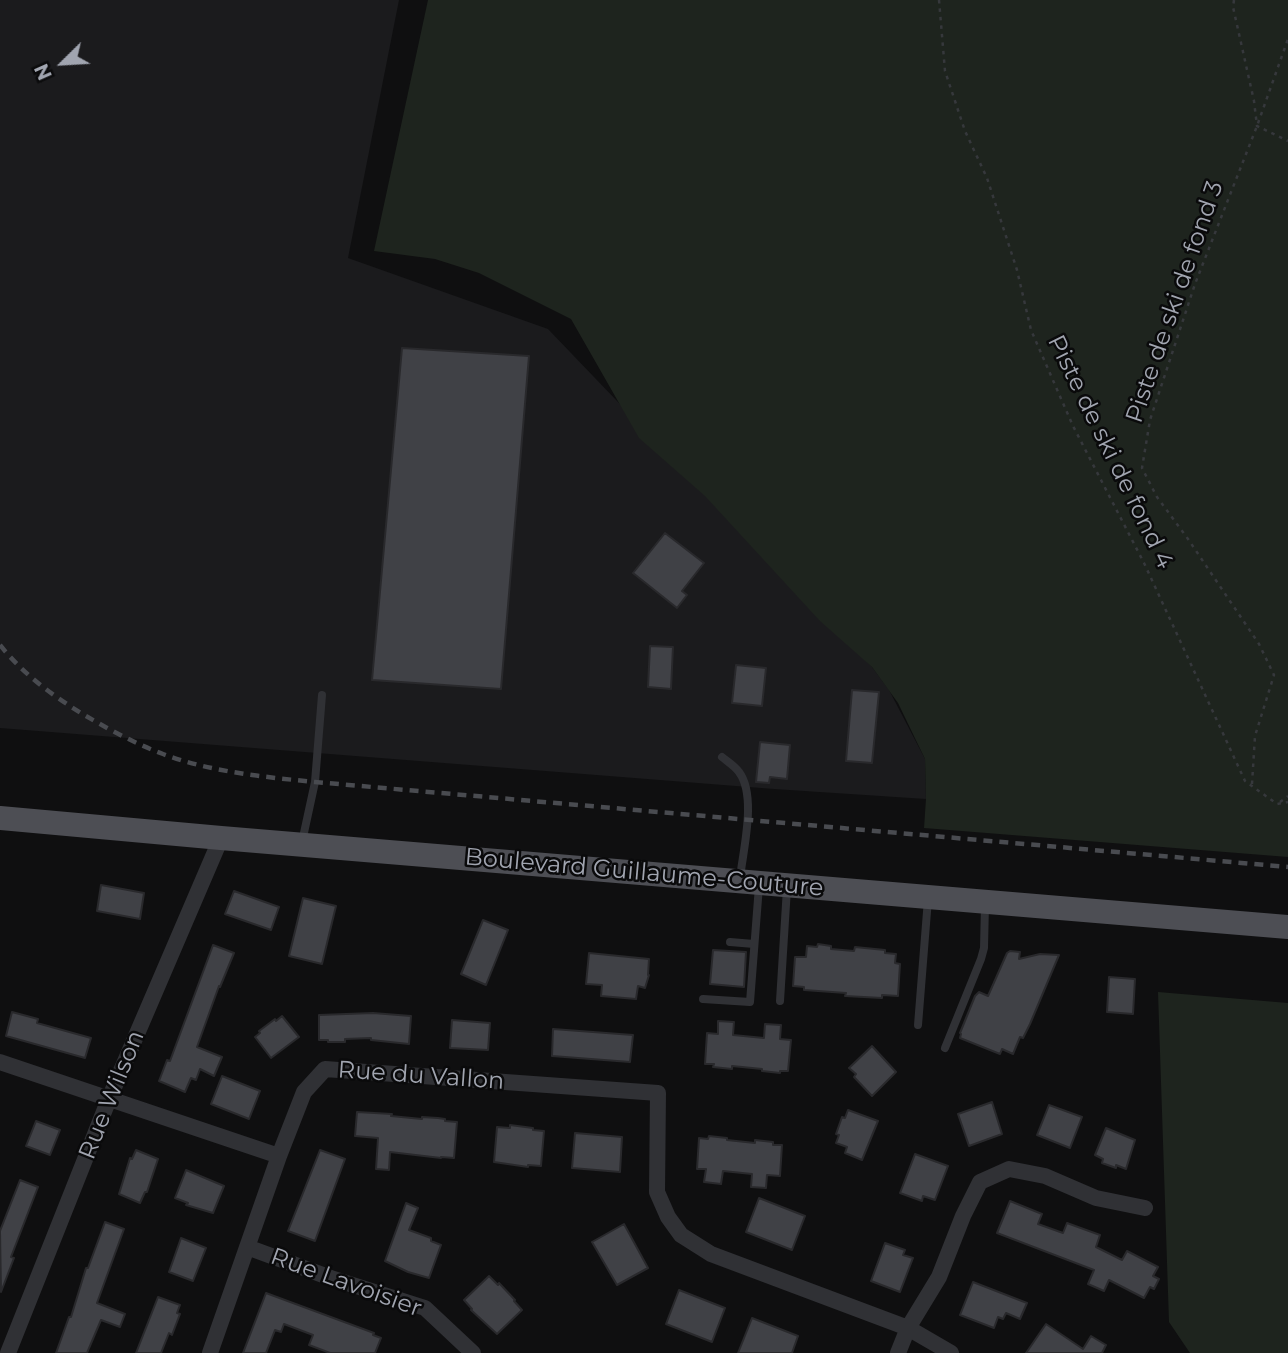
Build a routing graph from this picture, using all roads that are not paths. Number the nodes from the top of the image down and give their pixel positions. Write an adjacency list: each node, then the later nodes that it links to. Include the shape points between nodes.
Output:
1 (322, 695): 5 (lane, via 315,782)
2 (722, 757): 6 (lane, via 740,772 748,792)
3 (0, 818): 4 (main road, Boulevard Guillaume-Couture)
4 (220, 838): 5 (main road, Boulevard Guillaume-Couture); 18 (street, Rue Wilson)
5 (302, 845): 6 (main road, Boulevard Guillaume-Couture)
6 (749, 882): 7 (main road, Boulevard Guillaume-Couture); 12 (lane)
7 (787, 885): 8 (main road, Boulevard Guillaume-Couture); 14 (lane)
8 (928, 897): 9 (main road, Boulevard Guillaume-Couture); 15 (lane)
9 (985, 902): 10 (main road, Boulevard Guillaume-Couture); 16 (lane, via 981,959)
10 (1288, 927)
11 (730, 942): 12 (lane)
12 (754, 944): 13 (lane, via 750,1002)
13 (703, 999)
14 (780, 1001)
15 (918, 1025)
16 (945, 1048)
17 (0, 1062): 18 (street)
18 (109, 1099): 19 (street); 23 (street, Rue Wilson)
19 (279, 1156): 21 (street, Rue du Vallon); 22 (street, Rue du Vallon, via 304,1093 325,1069 658,1093 657,1192 681,1235 711,1254)
20 (1145, 1208): 22 (street, via 1096,1198 1045,1176 1009,1169 980,1182 939,1277)
21 (247, 1247): 24 (street, Rue du Vallon); 25 (street, Rue Lavoisier, via 425,1308)
22 (908, 1328): 26 (street); 27 (street)
23 (8, 1353)
24 (210, 1353)
25 (474, 1353)
26 (898, 1353)
27 (951, 1353)

